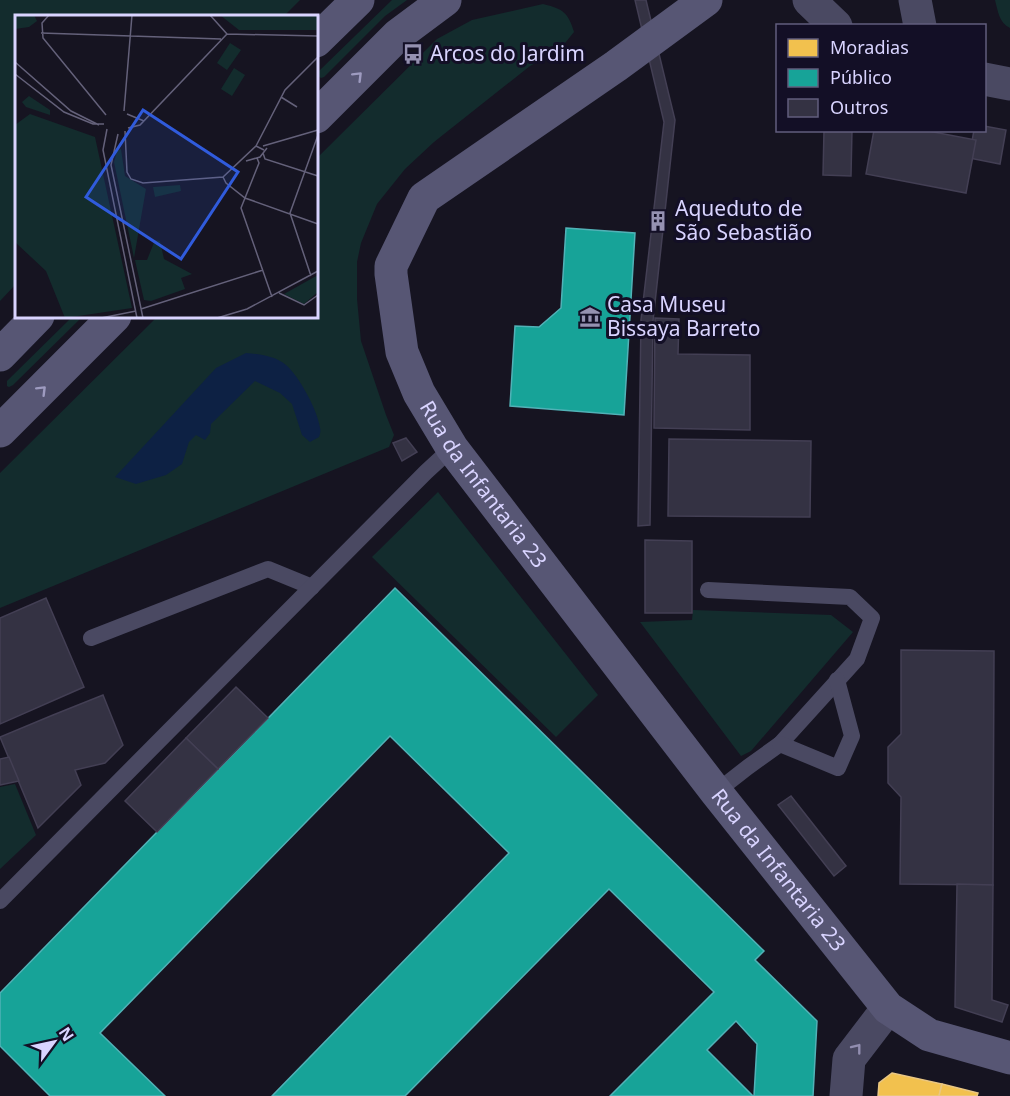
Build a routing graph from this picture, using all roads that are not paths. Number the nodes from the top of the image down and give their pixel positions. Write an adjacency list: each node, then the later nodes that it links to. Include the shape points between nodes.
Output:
1 (358, 0): 8 (main road)
2 (446, 0): 11 (main road, one-way to 2, via 398,35)
3 (706, 0): 16 (main road, Rua da Infantaria 23, via 424,198 391,266 391,274 402,352 419,393)
4 (810, 0): 6 (street)
5 (915, 0): 7 (street)
6 (834, 24)
7 (920, 24)
8 (318, 39)
9 (986, 79): 10 (street)
10 (1010, 84)
11 (318, 115)
12 (36, 318): 14 (main road)
13 (113, 318): 15 (main road, one-way to 13)
14 (0, 355)
15 (0, 431)
16 (452, 448): 17 (lane); 22 (main road, Rua da Infantaria 23)
17 (312, 587): 19 (lane, via 268,569); 23 (lane)
18 (708, 590): 20 (lane, via 850,597 872,618 857,659)
19 (91, 638)
20 (837, 680): 21 (lane); 21 (lane, via 852,736 838,768)
21 (780, 744): 22 (lane)
22 (716, 792): 24 (main road, Rua da Infantaria 23)
23 (0, 901)
24 (888, 1008): 25 (main road, Rua da Infantaria 23, via 929,1035); 26 (street, one-way to 24, via 849,1059)
25 (1010, 1058)
26 (846, 1096)

